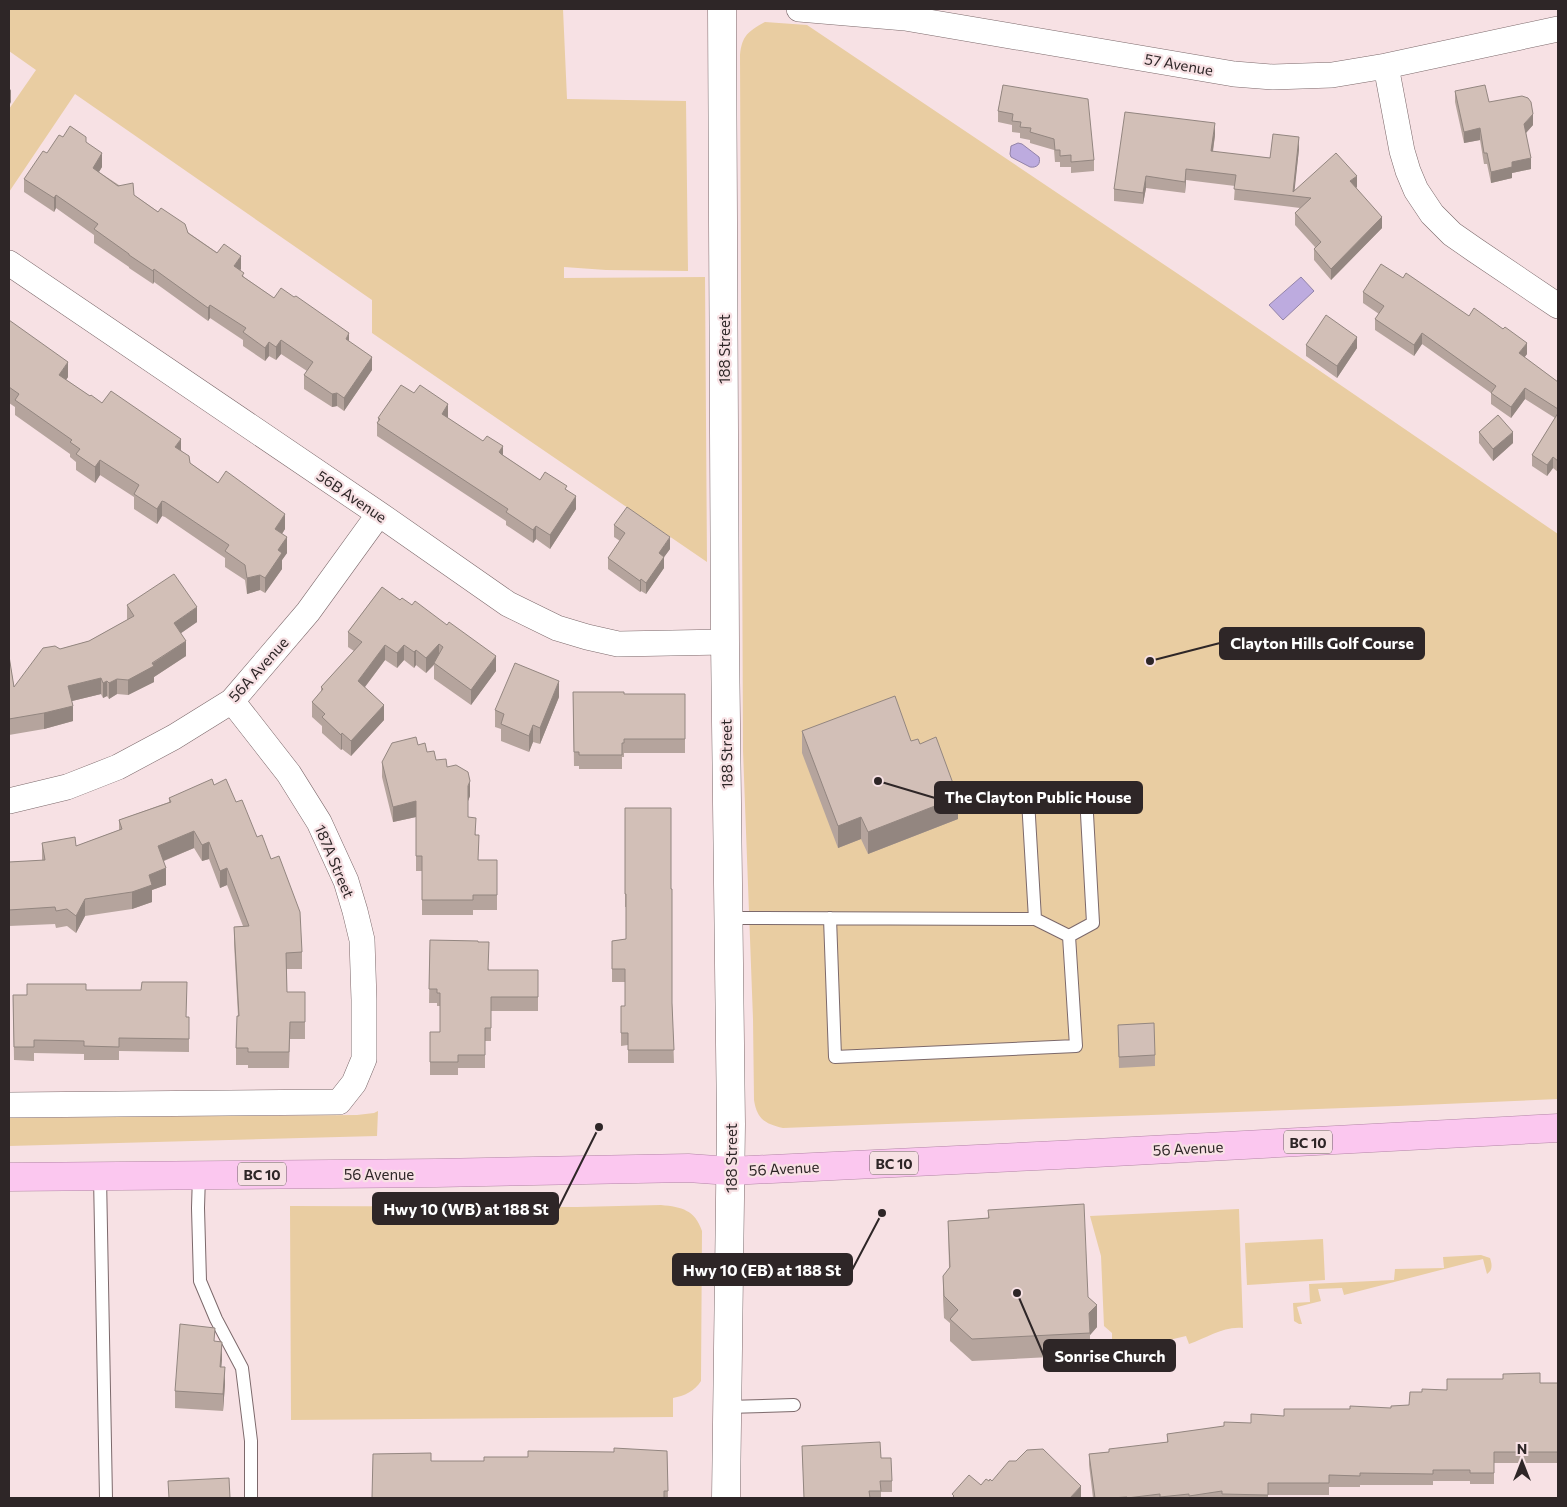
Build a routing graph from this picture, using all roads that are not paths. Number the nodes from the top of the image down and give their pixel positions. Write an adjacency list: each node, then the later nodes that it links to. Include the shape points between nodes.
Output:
1 (722, 9): 8 (street, 188 Street)
2 (799, 9): 4 (street, 57 Avenue, via 905,18 1234,74 1273,77 1332,75)
3 (1558, 29): 4 (street, 57 Avenue)
4 (1386, 66): 6 (street, via 1408,171 1432,214 1452,234)
5 (9, 263): 7 (street, 56B Avenue)
6 (1558, 306)
7 (379, 514): 8 (street, 56B Avenue, via 508,604 557,628 618,644); 9 (street, 56A Avenue, via 308,612)
8 (725, 642): 11 (street, 188 Street)
9 (232, 701): 10 (street, 56A Avenue, via 118,767 67,787); 15 (street, 187A Street, via 289,774 319,822 346,881 362,940 364,1059 354,1083 339,1102)
10 (9, 802)
11 (729, 918): 12 (lane); 17 (street, 188 Street)
12 (830, 918): 13 (lane); 14 (lane, via 835,1057 1076,1046)
13 (1035, 919): 14 (lane); 14 (lane, via 1028,800 1086,796 1093,923)
14 (1069, 936)
15 (9, 1105)
16 (1558, 1128): 17 (highway, 56 Avenue / BC 10)
17 (730, 1171): 18 (highway, 56 Avenue / BC 10, via 688,1168); 22 (street, 188 Street)
18 (198, 1175): 20 (highway, 56 Avenue / BC 10); 24 (lane, via 200,1281 242,1368 251,1440)
19 (9, 1176): 20 (highway, 56 Avenue / BC 10)
20 (100, 1176): 23 (lane)
21 (794, 1405): 22 (lane)
22 (727, 1407): 25 (street, 188 Street)
23 (106, 1498)
24 (251, 1498)
25 (726, 1498)

